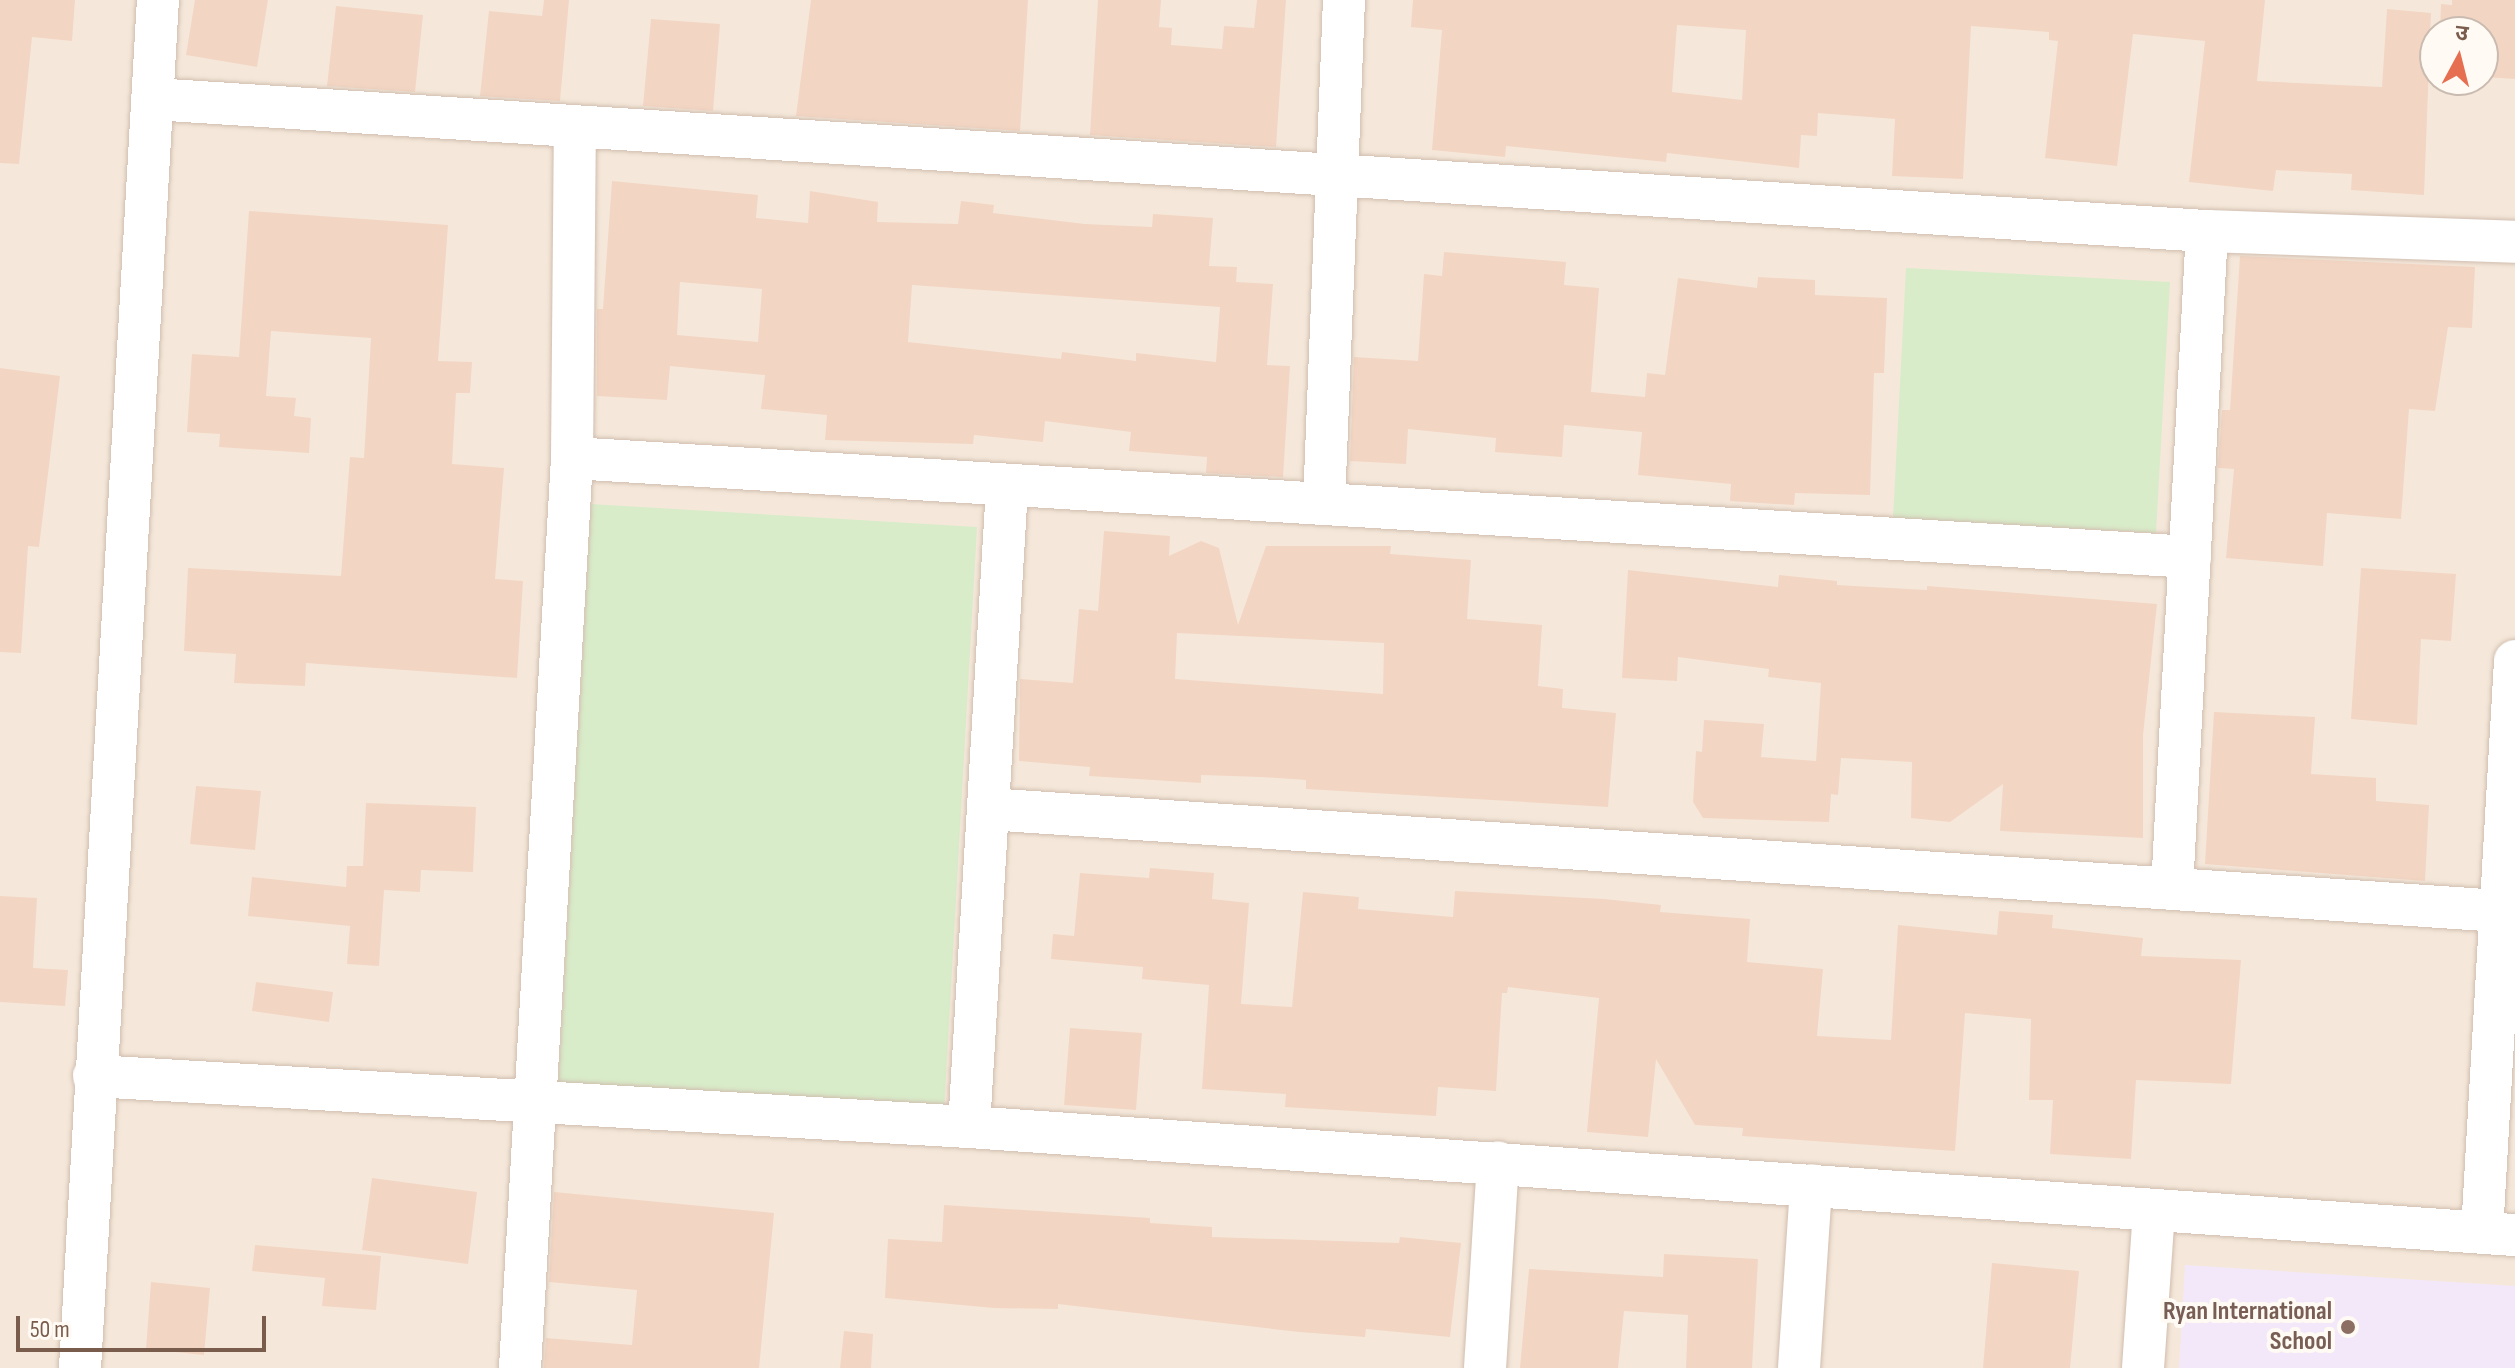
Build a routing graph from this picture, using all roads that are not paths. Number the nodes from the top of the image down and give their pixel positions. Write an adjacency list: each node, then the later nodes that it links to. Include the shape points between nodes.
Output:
1 (158, 0): 3 (street)
2 (1344, 0): 5 (street)
3 (153, 99): 4 (street); 17 (street)
4 (575, 130): 5 (street); 8 (street)
5 (1337, 174): 6 (street); 10 (street)
6 (2207, 231): 7 (street); 11 (street)
7 (2515, 242)
8 (572, 458): 9 (street); 18 (street)
9 (1007, 488): 10 (street); 14 (street)
10 (1324, 504): 11 (street)
11 (2190, 557): 15 (street)
12 (2515, 661): 13 (street)
13 (2513, 725): 16 (street)
14 (988, 809): 15 (street); 19 (street)
15 (2172, 889): 16 (street)
16 (2500, 911): 23 (street)
17 (94, 1076): 18 (street); 24 (street)
18 (535, 1101): 19 (street); 25 (street)
19 (969, 1127): 20 (street)
20 (1498, 1162): 21 (street); 26 (street)
21 (1811, 1185): 22 (street); 27 (street)
22 (2154, 1211): 23 (street); 28 (street)
23 (2498, 1234)
24 (80, 1368)
25 (520, 1368)
26 (1485, 1368)
27 (1799, 1368)
28 (2143, 1368)

